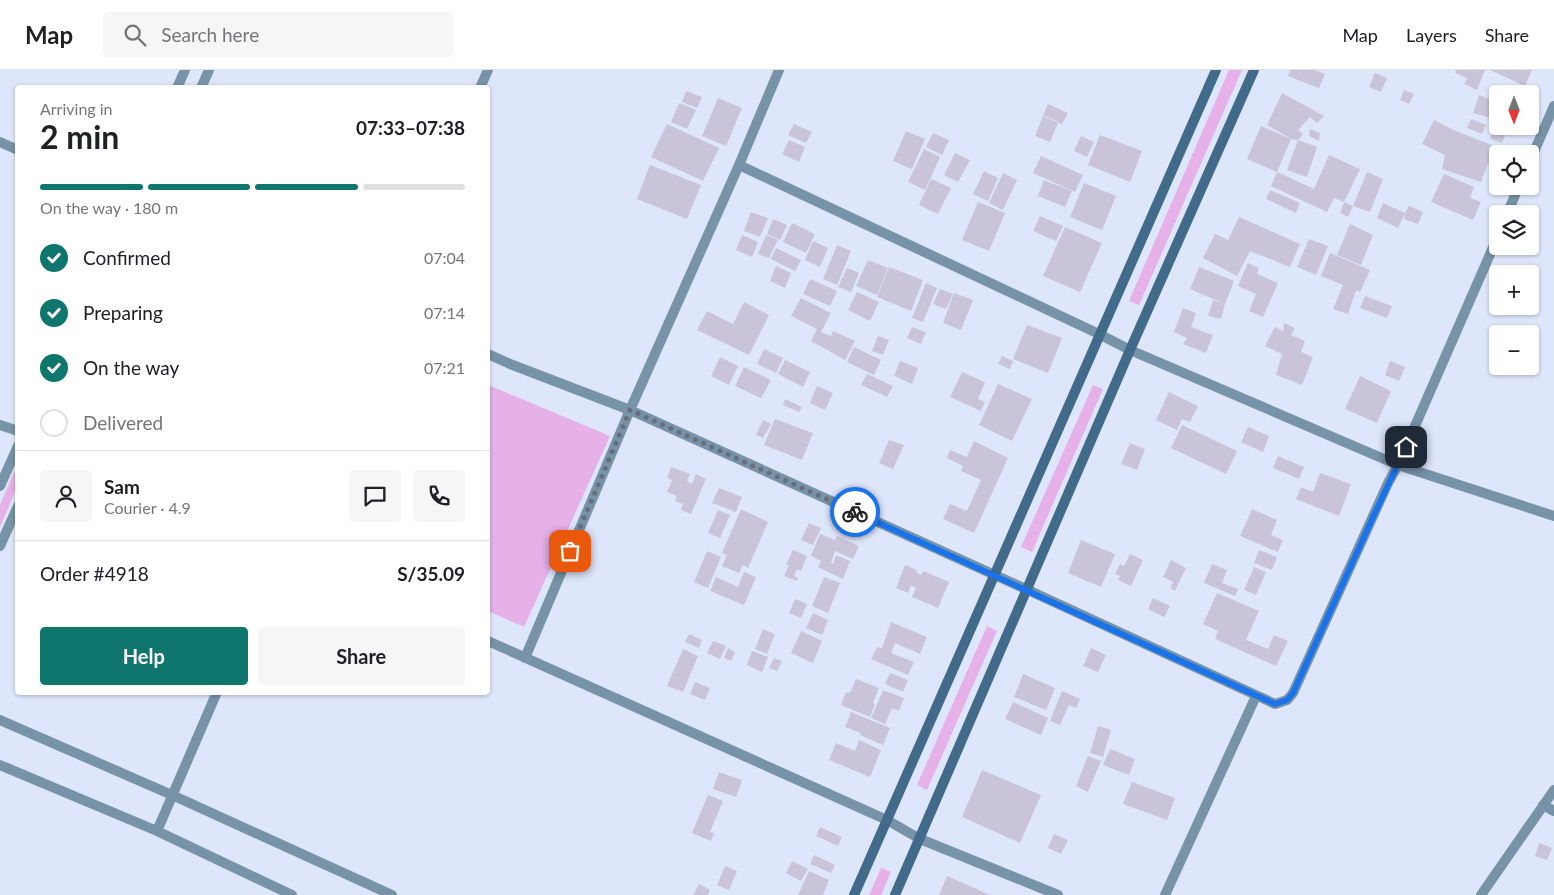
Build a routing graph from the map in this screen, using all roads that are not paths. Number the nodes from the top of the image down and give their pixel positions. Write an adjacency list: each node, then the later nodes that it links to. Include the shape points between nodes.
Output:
1 (186, 70): 7 (street)
2 (209, 70): 8 (street)
3 (488, 70): 9 (street)
4 (779, 70): 14 (street)
5 (1216, 70): 16 (street)
6 (1254, 70): 17 (street)
7 (178, 85)
8 (202, 85)
9 (481, 85)
10 (1554, 106): 12 (street)
11 (0, 142): 13 (street)
12 (1537, 145)
13 (15, 149)
14 (739, 165): 16 (street); 19 (street)
15 (1490, 255): 23 (street)
16 (1100, 334): 17 (street); 28 (street)
17 (1130, 350): 23 (street); 29 (street)
18 (490, 355): 19 (street)
19 (630, 410): 28 (street); 31 (street)
20 (0, 425): 21 (street)
21 (15, 430)
22 (15, 453): 24 (street)
23 (1398, 465): 26 (street); 33 (street, via 1293,693 1287,700 1275,704)
24 (0, 486)
25 (15, 513): 27 (street)
26 (1554, 516)
27 (0, 546)
28 (994, 575): 29 (street); 40 (street)
29 (1028, 590): 33 (street); 42 (street)
30 (490, 642): 31 (street)
31 (525, 658): 40 (street)
32 (216, 695): 37 (street)
33 (1256, 696): 48 (street)
34 (0, 720): 37 (street)
35 (0, 765): 41 (street)
36 (1554, 790): 38 (street)
37 (172, 795): 41 (street); 44 (street)
38 (1543, 806): 39 (street); 49 (street)
39 (1554, 811)
40 (887, 820): 42 (street); 45 (street)
41 (157, 831): 43 (street)
42 (920, 839): 46 (street); 47 (street)
43 (292, 895)
44 (392, 895)
45 (854, 895)
46 (895, 895)
47 (1058, 895)
48 (1165, 895)
49 (1481, 895)

